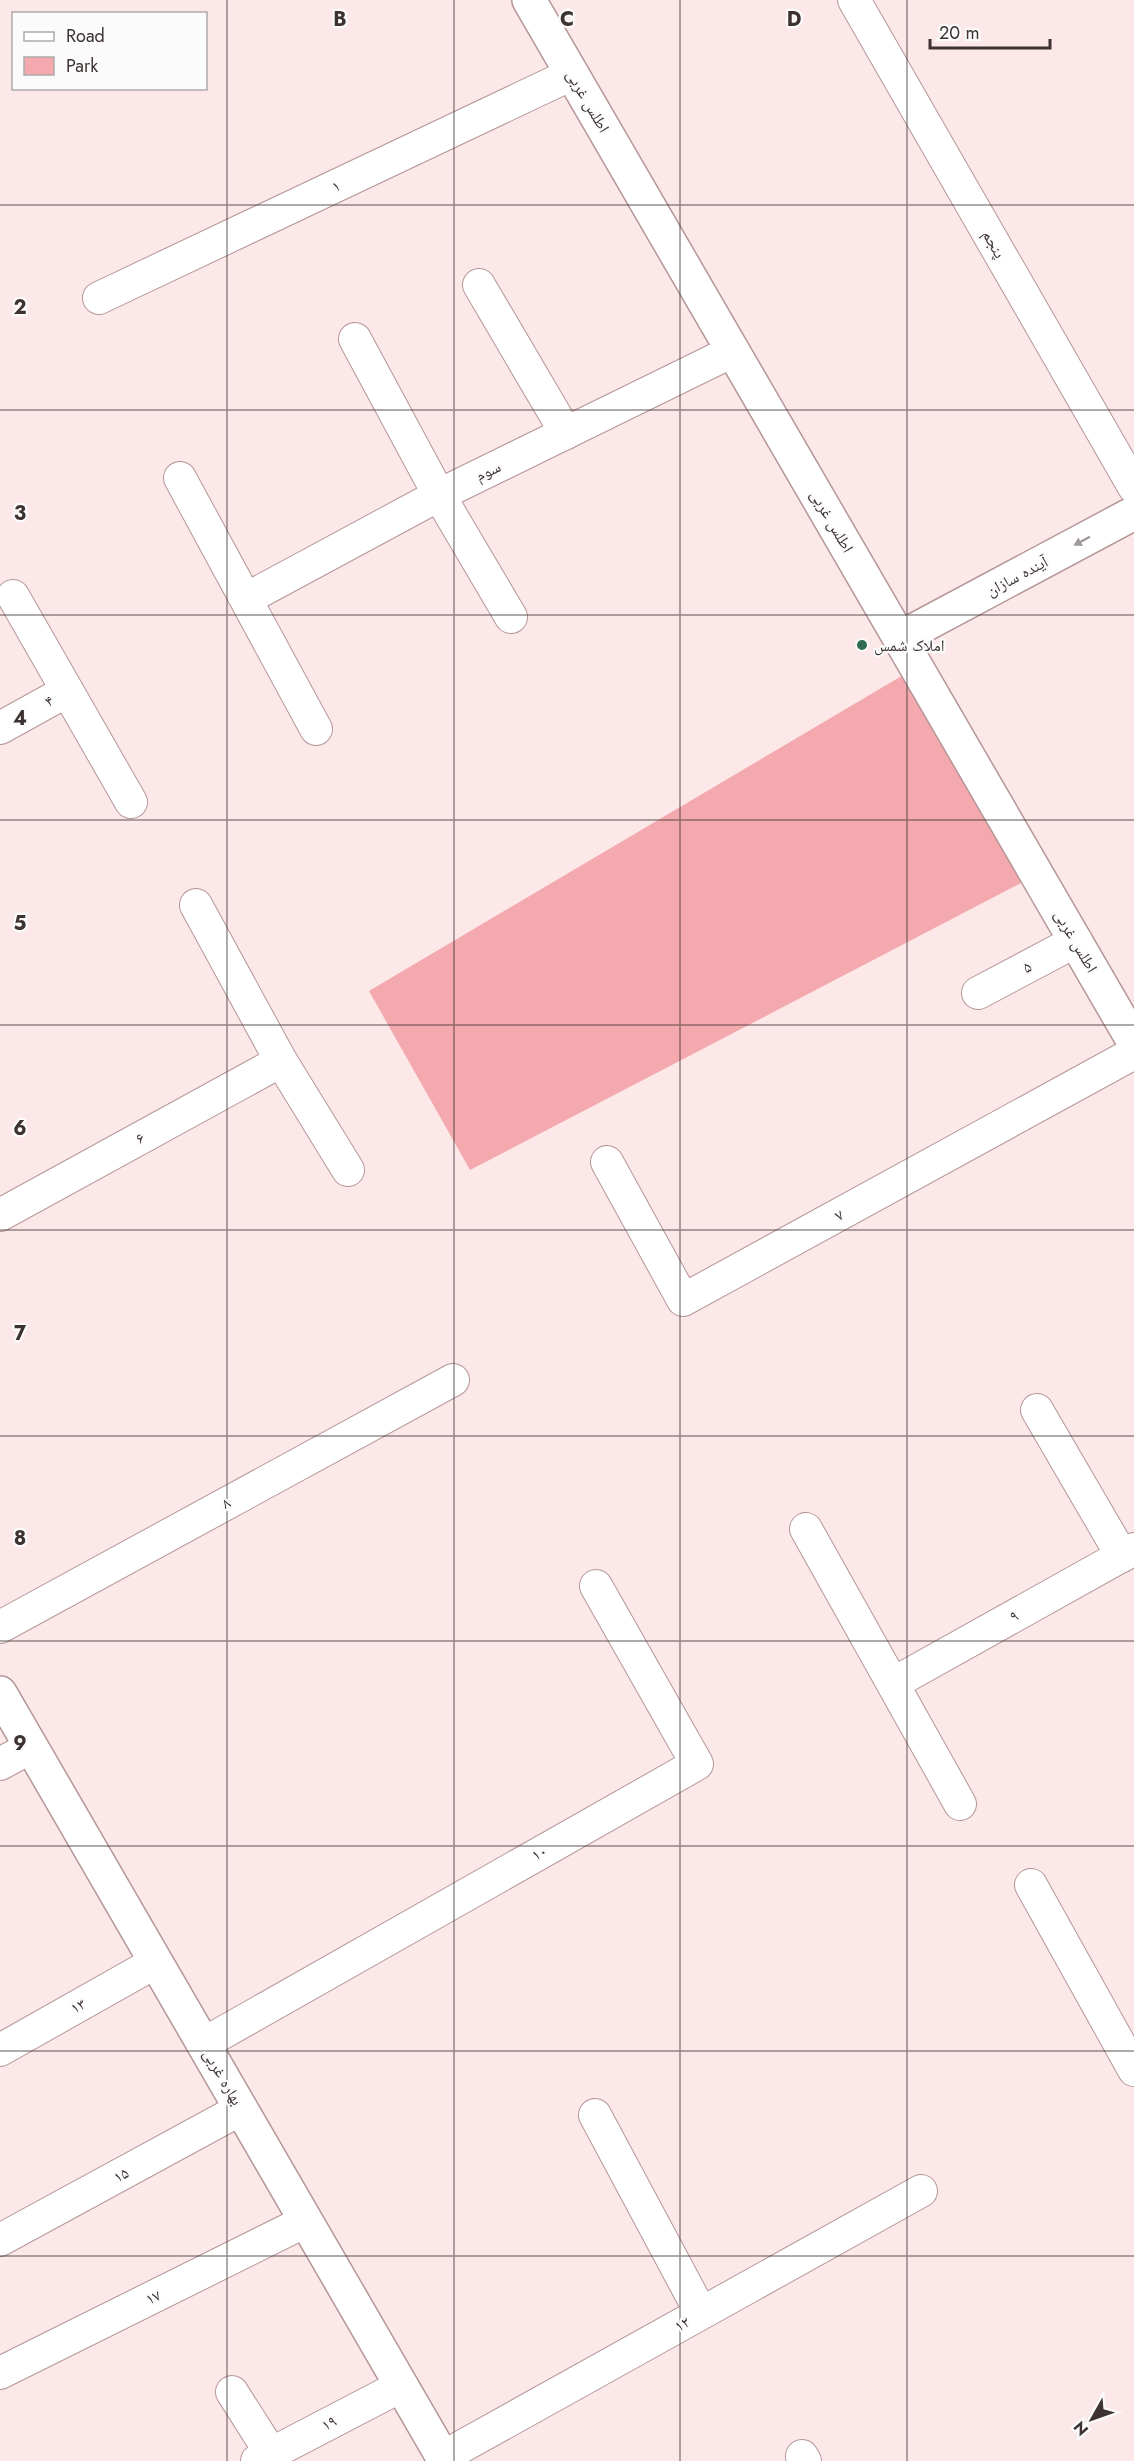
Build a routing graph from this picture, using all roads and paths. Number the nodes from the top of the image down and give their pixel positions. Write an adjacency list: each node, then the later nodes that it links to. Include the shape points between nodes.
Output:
1 (529, 0): 3 (street, اطلس غربی)
2 (855, 0): 10 (street, پنجم)
3 (572, 74): 5 (street, ۱); 7 (street, اطلس غربی)
4 (479, 285): 8 (street)
5 (99, 298)
6 (355, 339): 11 (street)
7 (734, 351): 8 (street, سوم); 16 (street, اطلس غربی)
8 (566, 433): 11 (street, سوم)
9 (180, 478): 14 (street)
10 (1134, 487)
11 (439, 495): 14 (street, سوم); 15 (street)
12 (1134, 513): 16 (street, آینده سازان, one-way to 16)
13 (13, 596): 17 (street)
14 (246, 599): 19 (street)
15 (511, 617)
16 (900, 638): 22 (street, اطلس غربی)
17 (67, 691): 18 (street, ۴); 20 (street)
18 (0, 728)
19 (316, 729)
20 (131, 802)
21 (196, 905): 26 (street)
22 (1076, 941): 23 (street, ۵); 24 (street, اطلس غربی)
23 (978, 993)
24 (1134, 1042)
25 (1134, 1053): 27 (street, ۷, via 682,1300)
26 (280, 1061): 28 (street); 29 (street, ۶)
27 (607, 1162)
28 (348, 1170)
29 (0, 1215)
30 (453, 1380): 35 (street, ۸)
31 (1036, 1410): 33 (street)
32 (806, 1529): 36 (street)
33 (1128, 1552): 36 (street, ۹)
34 (596, 1586): 43 (street, ۱۰, via 697,1764)
35 (0, 1627)
36 (894, 1683): 40 (street)
37 (0, 1693): 38 (street, بهاره غربی)
38 (31, 1747): 39 (street); 42 (street, بهاره غربی)
39 (0, 1764)
40 (960, 1804)
41 (1031, 1885): 45 (street)
42 (156, 1962): 43 (street, بهاره غربی); 44 (street, ۱۳)
43 (203, 2044): 46 (street, بهاره غربی)
44 (0, 2050)
45 (1134, 2070)
46 (241, 2109): 49 (street, بهاره غربی); 50 (street, ۱۵)
47 (595, 2115): 51 (street)
48 (921, 2191): 51 (street, ۱۲)
49 (306, 2221): 52 (street, ۱۷); 53 (street, بهاره غربی)
50 (0, 2240)
51 (701, 2313): 56 (street, ۱۲)
52 (0, 2373)
53 (401, 2386): 55 (street, ۱۹); 56 (street, بهاره غربی)
54 (232, 2392): 55 (street)
55 (268, 2459)
56 (444, 2459)

